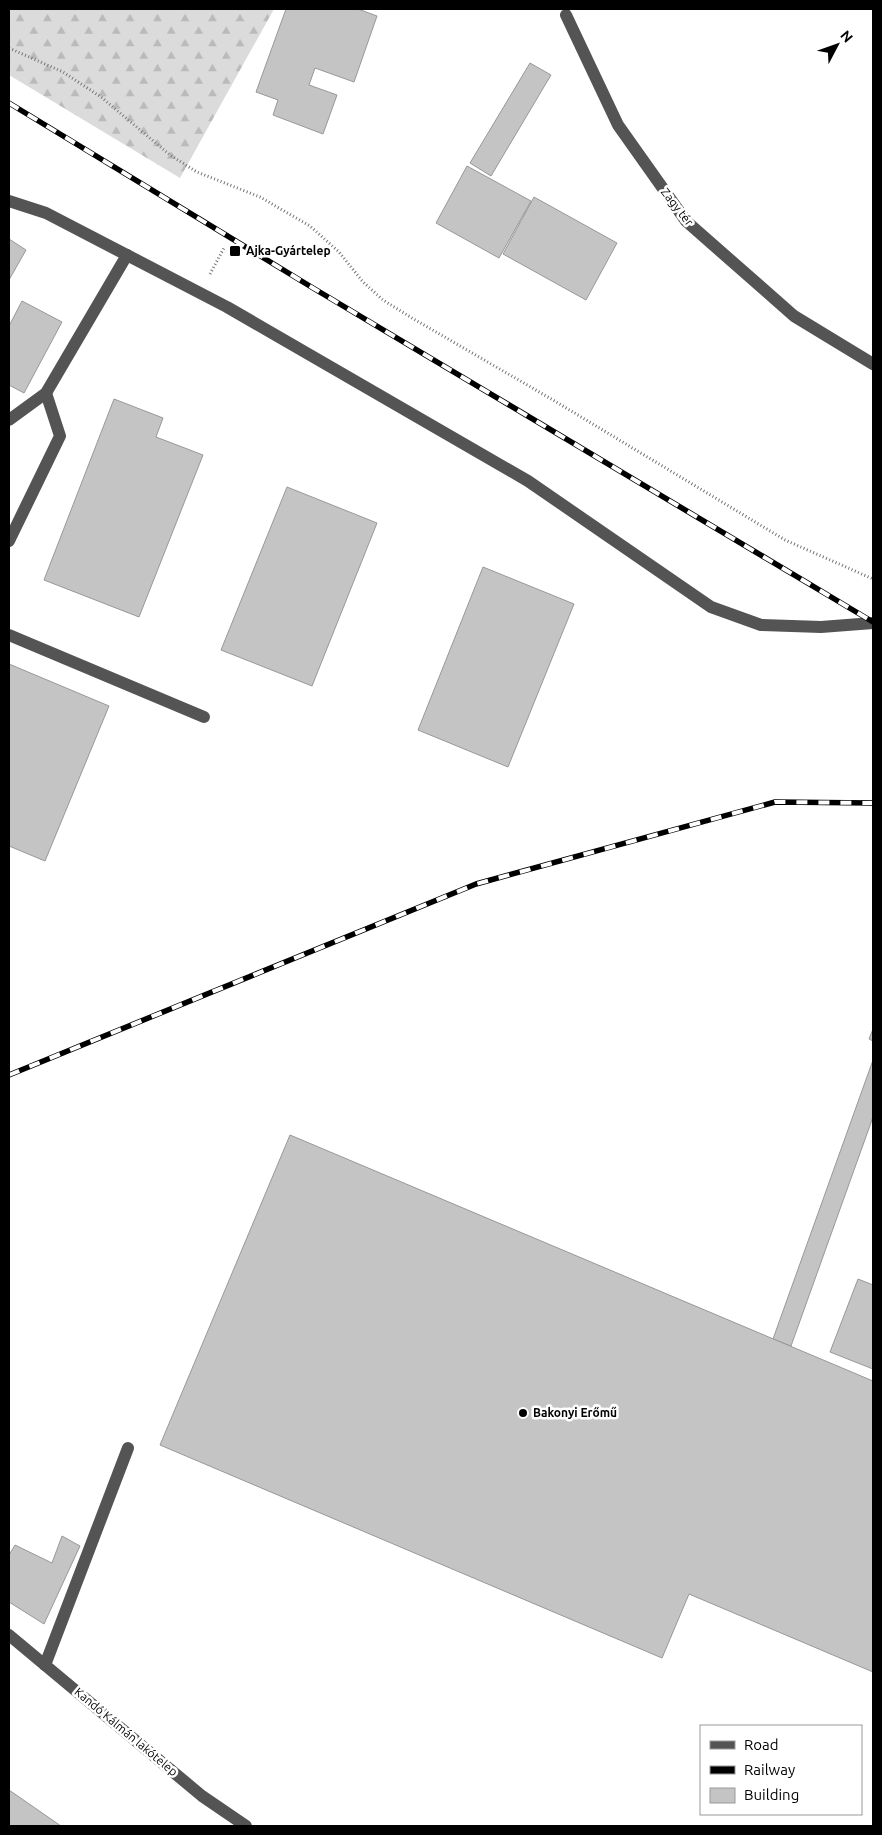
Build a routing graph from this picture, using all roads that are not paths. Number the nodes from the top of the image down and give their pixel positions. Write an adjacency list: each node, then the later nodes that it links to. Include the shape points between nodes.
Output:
1 (566, 15): 4 (street, Zagy tér, via 618,125 686,221 794,316)
2 (9, 201): 3 (street, via 46,213)
3 (127, 255): 5 (street); 8 (street, via 200,293 528,482 710,607 762,625 821,627)
4 (873, 364)
5 (46, 393): 6 (street); 7 (street, via 60,436)
6 (9, 420)
7 (9, 540)
8 (873, 622)
9 (9, 635): 10 (street)
10 (204, 718)
11 (128, 1448): 13 (street)
12 (9, 1635): 13 (street, Kandó Kálmán lakótelep)
13 (45, 1665): 14 (street, Kandó Kálmán lakótelep, via 202,1796)
14 (246, 1826)

